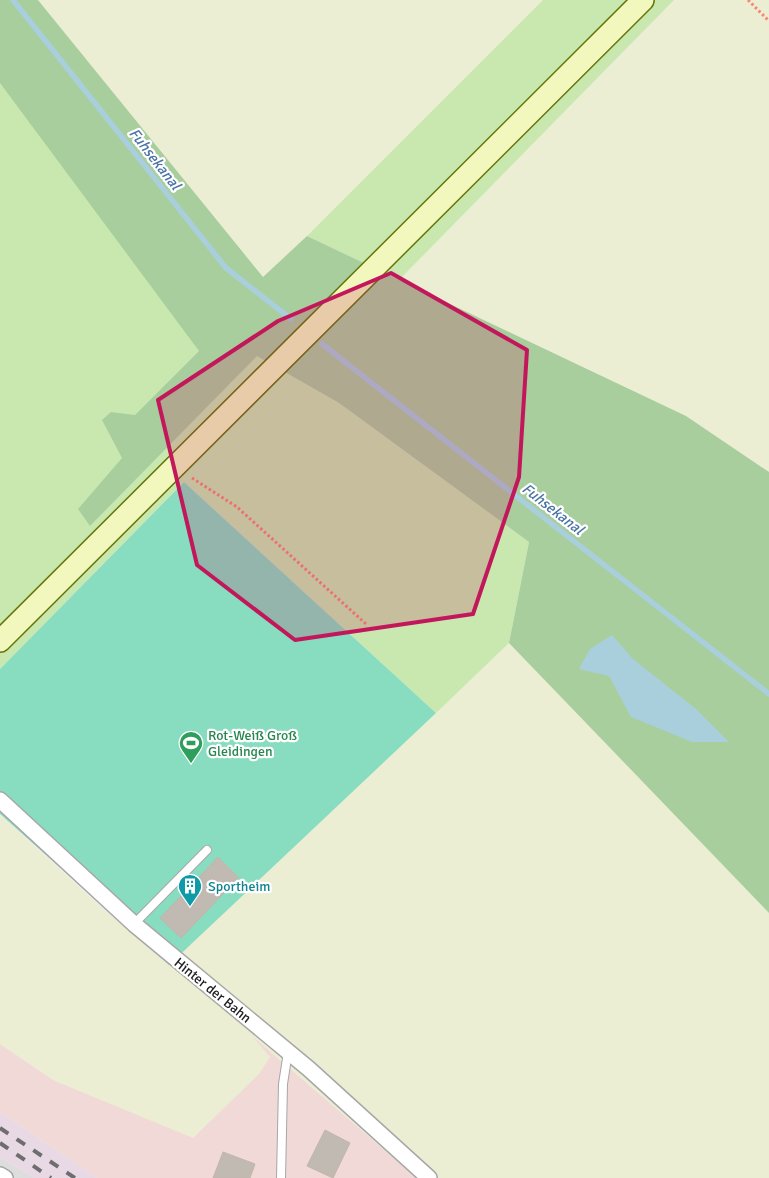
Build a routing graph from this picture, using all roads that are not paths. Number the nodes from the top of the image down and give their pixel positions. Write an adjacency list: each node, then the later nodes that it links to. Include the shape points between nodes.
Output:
1 (642, 0): 2 (street)
2 (0, 641)
3 (0, 800): 5 (street, Hinter der Bahn)
4 (207, 850): 5 (lane)
5 (134, 924): 6 (street, Hinter der Bahn)
6 (288, 1052): 9 (lane, via 283,1084); 10 (street, Hinter der Bahn)
7 (0, 1175): 8 (street)
8 (5, 1178)
9 (281, 1178)
10 (429, 1178)

